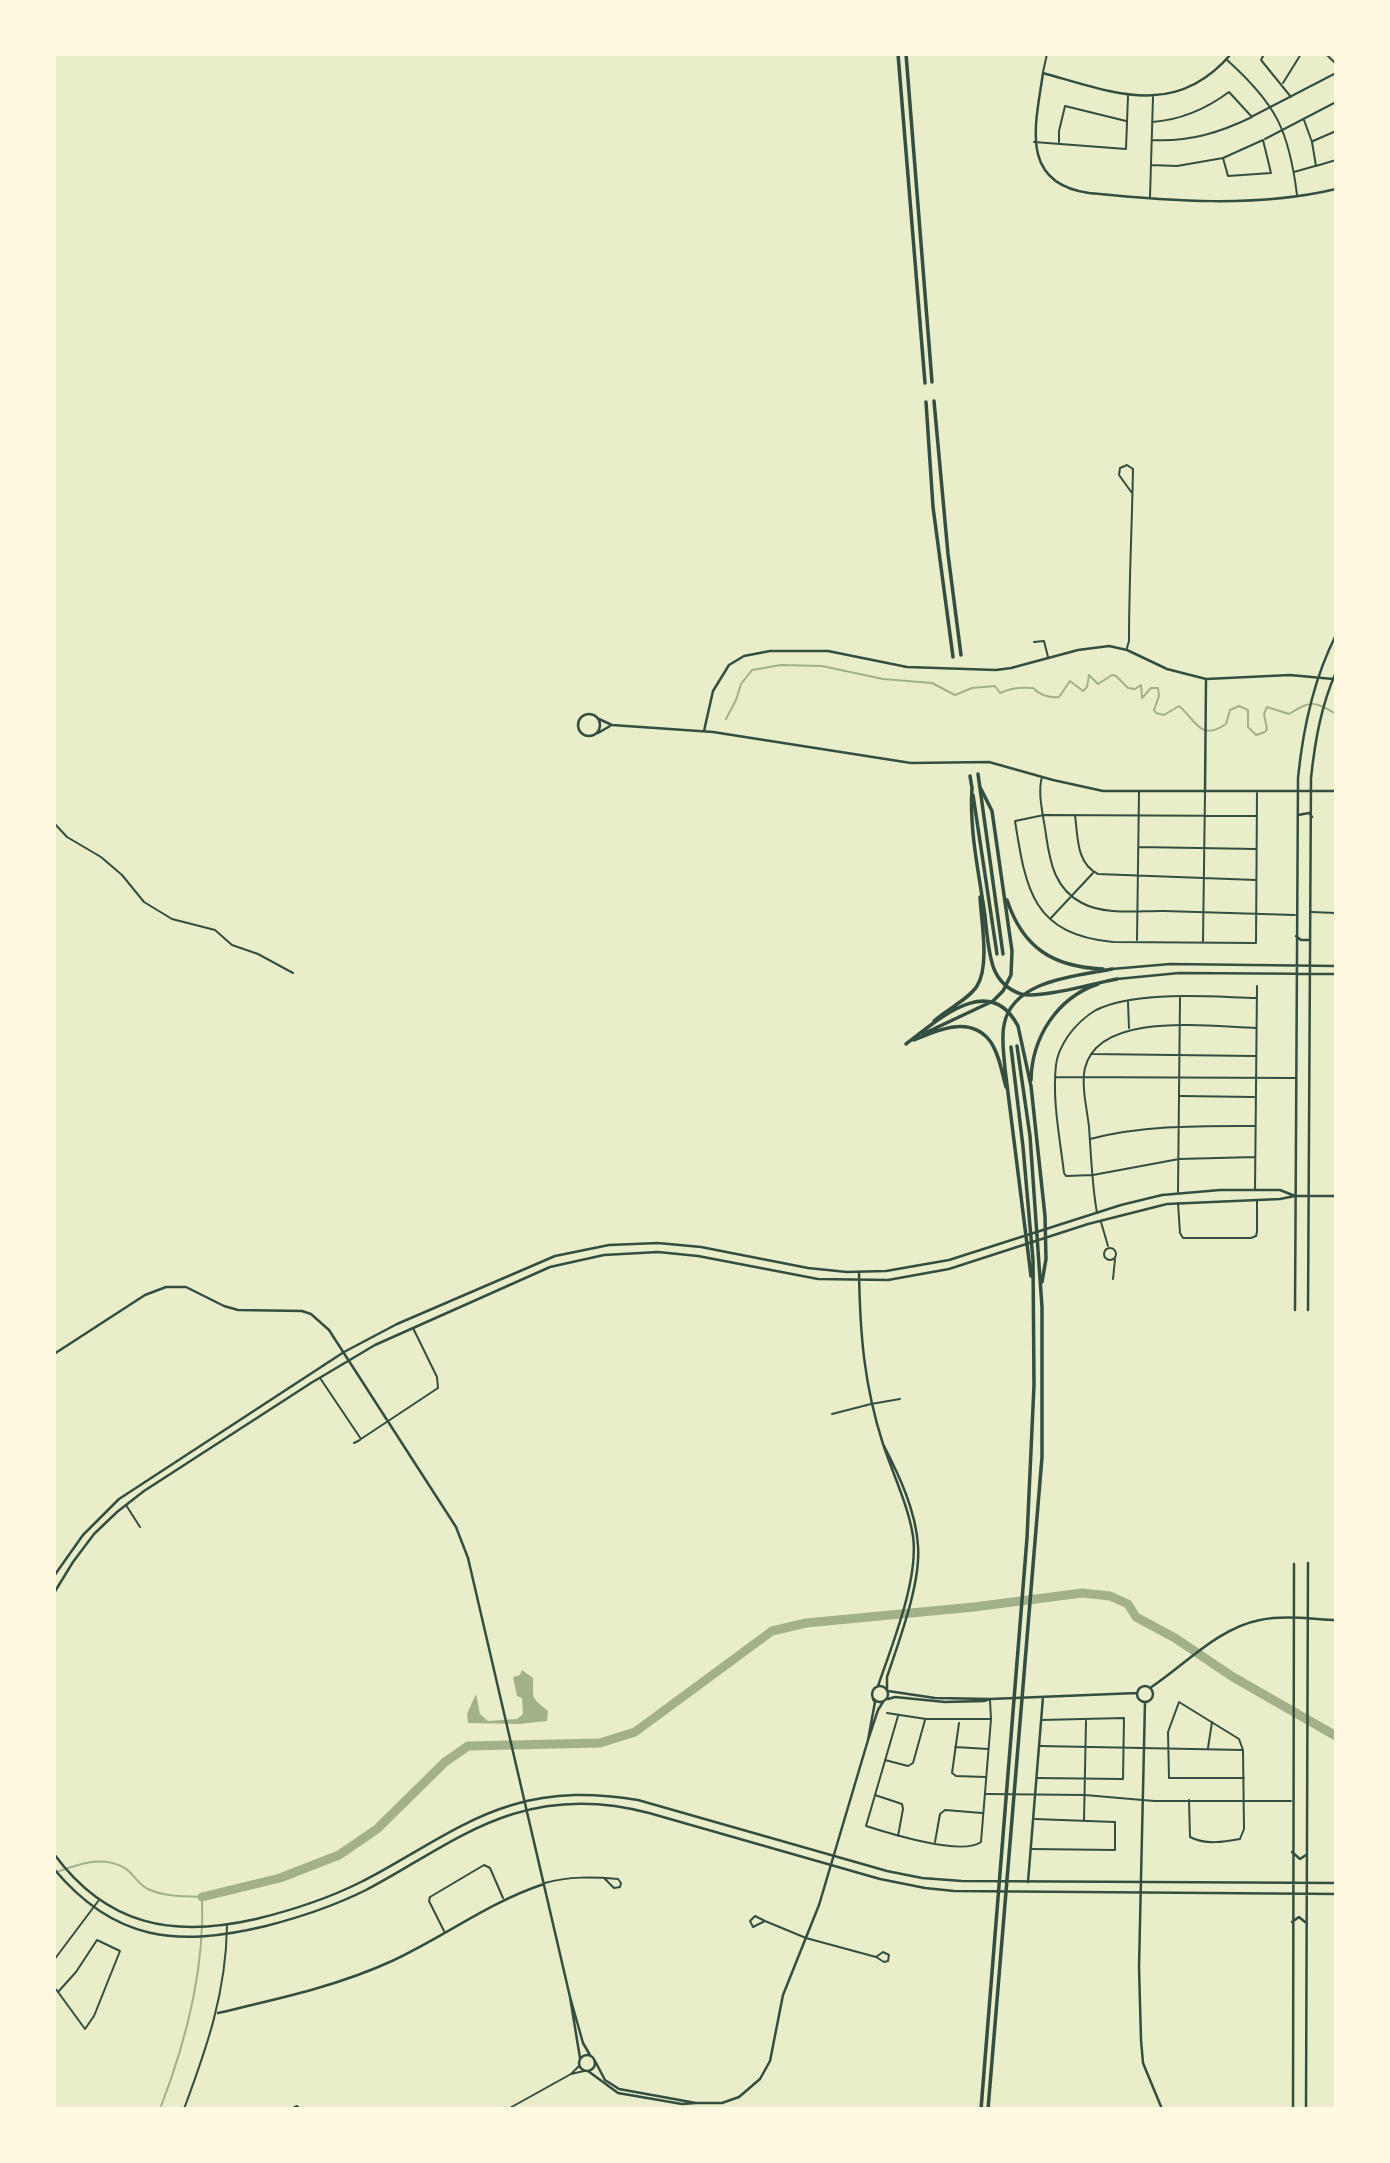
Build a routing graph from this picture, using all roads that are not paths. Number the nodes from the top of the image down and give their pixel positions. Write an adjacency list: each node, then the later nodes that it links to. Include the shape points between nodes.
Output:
1 (898, 54): 38 (highway)
2 (906, 54): 37 (highway)
3 (1047, 54): 10 (street)
4 (1231, 54): 8 (main road)
5 (1264, 54): 12 (street, via 1261,60)
6 (1301, 54): 12 (street)
7 (1326, 54): 9 (street)
8 (1227, 59): 14 (main road, via 1188,88); 17 (street)
9 (1336, 64)
10 (1042, 73): 13 (main road); 26 (main road)
11 (1336, 73): 15 (street)
12 (1283, 84): 15 (street)
13 (1128, 96): 14 (main road); 20 (street)
14 (1153, 97): 21 (street)
15 (1291, 97): 17 (street)
16 (1336, 102): 19 (street)
17 (1272, 107): 18 (street); 22 (street)
18 (1252, 117): 21 (street, via 1229,92 1196,112); 24 (street, via 1200,137)
19 (1303, 119): 22 (street); 27 (street)
20 (1127, 121): 28 (street, via 1126,149); 28 (street, via 1066,106)
21 (1152, 122): 24 (street)
22 (1283, 130): 25 (street); 33 (street)
23 (1336, 131): 27 (street)
24 (1152, 140): 31 (street)
25 (1263, 140): 29 (street); 29 (street, via 1271,173 1228,176)
26 (1034, 142): 28 (street); 36 (main road, via 1045,168 1071,189)
27 (1312, 142): 32 (street)
28 (1059, 144)
29 (1223, 158): 31 (street, via 1177,166)
30 (1336, 160): 32 (street)
31 (1151, 165): 36 (street)
32 (1316, 166): 33 (street)
33 (1294, 172): 35 (street)
34 (1336, 189): 35 (main road)
35 (1297, 195): 36 (main road, via 1226,201)
36 (1150, 198)
37 (932, 382)
38 (925, 383)
39 (934, 401): 45 (highway)
40 (926, 402): 46 (highway, via 933,507)
41 (1132, 493): 41 (street, via 1133,469 1123,466 1120,478); 44 (street)
42 (1336, 635): 49 (main road)
43 (1034, 642): 47 (street, via 1044,641)
44 (1127, 650): 47 (main road, via 1099,646); 50 (main road, via 1167,669)
45 (961, 655)
46 (953, 657)
47 (1049, 657): 54 (main road, via 996,670 899,666 815,650 752,654 729,665 720,677)
48 (1336, 671): 51 (main road)
49 (1318, 676): 50 (main road); 51 (main road); 65 (main road, via 1301,745)
50 (1206, 679): 63 (main road)
51 (1333, 679): 66 (main road, via 1316,739)
52 (599, 719): 53 (main road); 55 (main road); 55 (main road, via 584,715 578,724 585,736)
53 (612, 725): 54 (main road); 55 (main road)
54 (704, 732): 58 (main road, via 911,763 989,762)
55 (596, 735)
56 (978, 775): 60 (highway)
57 (970, 776): 59 (highway)
58 (1042, 777): 61 (main road, via 1091,789); 69 (street)
59 (972, 787): 78 (highway); 96 (highway)
60 (979, 787): 83 (highway, via 992,811); 97 (highway)
61 (1139, 791): 63 (main road); 68 (street)
62 (1336, 791): 66 (main road)
63 (1205, 792): 64 (main road); 70 (street)
64 (1257, 792): 65 (main road); 72 (street)
65 (1298, 792): 66 (main road); 71 (main road)
66 (1312, 792): 73 (main road)
67 (1075, 814): 68 (street); 69 (street); 79 (street, via 1081,858)
68 (1139, 814): 70 (street); 75 (street)
69 (1044, 815): 84 (street, via 1053,872); 91 (street, via 1015,821 1026,880)
70 (1205, 815): 72 (street); 76 (street)
71 (1297, 815): 73 (main road, via 1309,813); 90 (main road)
72 (1257, 816): 77 (street)
73 (1312, 817): 87 (main road)
74 (54, 823): 102 (street, via 122,875 144,902 172,919 215,930 237,948)
75 (1139, 847): 76 (street); 80 (street)
76 (1204, 848): 77 (street); 81 (street)
77 (1257, 849): 82 (street)
78 (978, 870): 106 (highway, via 991,959 1006,985 1036,995); 114 (highway, via 984,953 978,985)
79 (1094, 872): 80 (street); 84 (street)
80 (1138, 877): 81 (street); 85 (street)
81 (1204, 878): 82 (street); 86 (street)
82 (1257, 880): 89 (street)
83 (1003, 888): 101 (highway, via 1018,926 1036,948 1068,964); 114 (highway, via 1013,965 1003,991 986,1005)
84 (1071, 896): 85 (street, via 1094,908); 91 (street)
85 (1138, 911): 86 (street); 94 (street)
86 (1203, 912): 89 (street); 95 (street)
87 (1310, 912): 88 (street); 93 (main road)
88 (1336, 913)
89 (1256, 914): 90 (street); 95 (street, via 1256,943)
90 (1296, 915): 92 (main road)
91 (1050, 919): 94 (street, via 1084,938)
92 (1296, 936): 93 (main road); 98 (main road)
93 (1310, 939): 99 (main road)
94 (1137, 941): 95 (street)
95 (1203, 942)
96 (997, 954)
97 (1003, 954)
98 (1296, 966): 99 (main road); 101 (main road, via 1170,964); 103 (main road)
99 (1309, 966): 100 (main road); 104 (main road)
100 (1336, 966)
101 (1112, 969): 128 (highway, via 1038,987 1015,1001 1003,1030)
102 (293, 973)
103 (1296, 974): 104 (main road); 106 (main road, via 1179,973); 124 (main road)
104 (1309, 974): 105 (main road); 139 (main road)
105 (1336, 974)
106 (1117, 979): 125 (highway, via 1077,994 1049,1020 1036,1048)
107 (1257, 986): 109 (street)
108 (1180, 996): 109 (street); 110 (street); 111 (street)
109 (1256, 998): 112 (street)
110 (1128, 1001): 113 (street); 120 (street, via 1105,1006 1079,1022 1061,1048)
111 (1180, 1026): 112 (street); 113 (street); 118 (street)
112 (1256, 1028): 119 (street)
113 (1129, 1030): 117 (street, via 1110,1036)
114 (906, 1044): 125 (highway, via 958,1007 981,1001 1000,1005 1018,1026); 128 (highway, via 937,1030 975,1030 994,1049)
115 (1017, 1046): 152 (highway, via 1030,1136)
116 (1010, 1047): 143 (highway)
117 (1090, 1054): 118 (street); 121 (street)
118 (1180, 1055): 119 (street); 122 (street)
119 (1256, 1056): 123 (street)
120 (1055, 1077): 121 (street); 134 (street, via 1064,1173)
121 (1084, 1077): 122 (street); 131 (street)
122 (1180, 1078): 123 (street); 126 (street)
123 (1256, 1078): 124 (street); 127 (street)
124 (1296, 1079): 137 (main road)
125 (1031, 1086): 152 (highway, via 1045,1216)
126 (1180, 1096): 127 (street); 129 (street)
127 (1255, 1097): 130 (street)
128 (1010, 1100): 143 (highway)
129 (1179, 1126): 130 (street); 131 (street); 133 (street)
130 (1255, 1126): 132 (street)
131 (1090, 1139): 134 (street)
132 (1255, 1157): 133 (street); 135 (street)
133 (1179, 1159): 134 (street); 136 (street)
134 (1093, 1175): 142 (street)
135 (1255, 1190): 136 (main road); 137 (main road, via 1280,1190)
136 (1178, 1193): 142 (main road)
137 (1295, 1196): 139 (main road); 140 (main road); 153 (main road)
138 (1336, 1196): 139 (main road)
139 (1308, 1197): 154 (main road)
140 (1258, 1200): 141 (main road); 141 (street, via 1257,1232 1251,1238 1183,1238)
141 (1178, 1203): 144 (main road)
142 (1097, 1213): 144 (main road); 149 (main road, via 949,1260)
143 (1028, 1221): 271 (highway, via 1034,1385 1027,1538)
144 (1100, 1221): 145 (street); 151 (main road, via 949,1269)
145 (1108, 1248): 146 (street, via 1116,1251); 147 (street, via 1104,1254)
146 (1116, 1257): 147 (street); 148 (street)
147 (1108, 1260): 148 (street)
148 (1113, 1269): 150 (street)
149 (859, 1272): 151 (main road); 156 (main road, via 808,1268 685,1245 596,1247 520,1270 385,1329)
150 (1113, 1279)
151 (859, 1281): 155 (main road, via 791,1275 679,1253 604,1255 540,1271); 161 (main road, via 861,1350)
152 (1041, 1288): 272 (highway, via 1042,1457)
153 (1295, 1310)
154 (1308, 1310)
155 (413, 1327): 158 (main road); 163 (street, via 438,1377 438,1388)
156 (344, 1352): 157 (main road, via 311,1314 292,1309 231,1308 177,1286 145,1295); 158 (main road); 171 (main road, via 119,1499 83,1535)
157 (54, 1354)
158 (348, 1360): 159 (main road); 163 (main road)
159 (320, 1378): 164 (street); 167 (main road)
160 (901, 1399): 161 (street)
161 (871, 1404): 162 (street); 166 (main road)
162 (832, 1414)
163 (388, 1422): 164 (street); 213 (main road, via 463,1544)
164 (361, 1439): 165 (street)
165 (354, 1443)
166 (883, 1444): 174 (main road, via 912,1534 914,1559); 176 (main road, via 917,1534 918,1567 887,1677)
167 (126, 1505): 168 (street); 172 (main road, via 94,1534)
168 (140, 1527)
169 (1308, 1563): 226 (main road)
170 (1294, 1564): 215 (main road)
171 (54, 1576)
172 (54, 1593)
173 (1336, 1620): 175 (main road, via 1259,1620 1230,1630)
174 (878, 1686): 176 (main road); 179 (main road)
175 (1150, 1688): 177 (main road, via 1141,1687); 183 (main road, via 1153,1697)
176 (888, 1690): 180 (main road); 181 (main road, via 935,1698)
177 (1137, 1693): 178 (main road); 183 (main road)
178 (1043, 1697): 181 (main road); 190 (main road)
179 (873, 1699): 182 (main road); 192 (main road)
180 (887, 1699): 181 (main road); 182 (main road)
181 (990, 1699): 187 (street)
182 (883, 1702): 192 (main road)
183 (1145, 1702): 197 (main road)
184 (887, 1713): 185 (street)
185 (898, 1716): 186 (street); 202 (street)
186 (926, 1719): 189 (street); 202 (street, via 913,1763 908,1766)
187 (991, 1719): 189 (street); 201 (street)
188 (1086, 1719): 190 (street); 194 (street); 196 (street, via 1124,1718)
189 (959, 1720): 195 (street)
190 (1041, 1720): 193 (main road)
191 (1212, 1723): 198 (street, via 1178,1702); 199 (street); 200 (street, via 1238,1740)
192 (868, 1740): 228 (main road)
193 (1039, 1746): 194 (street); 204 (main road)
194 (1086, 1746): 196 (street); 206 (street)
195 (954, 1747): 201 (street); 203 (street, via 952,1773)
196 (1123, 1747): 197 (street); 206 (street, via 1123,1779)
197 (1143, 1748): 198 (street); 211 (main road)
198 (1168, 1748): 199 (street); 205 (street, via 1169,1778)
199 (1208, 1749): 200 (street)
200 (1243, 1749): 205 (street)
201 (989, 1750): 203 (street)
202 (885, 1760): 208 (street)
203 (986, 1777): 207 (street)
204 (1036, 1778): 206 (street); 210 (main road)
205 (1244, 1778): 214 (street)
206 (1085, 1779): 209 (street)
207 (985, 1794): 210 (street); 217 (street)
208 (875, 1795): 221 (street); 222 (street, via 902,1804)
209 (1085, 1795): 210 (street); 211 (street); 219 (street)
210 (1035, 1796): 218 (main road)
211 (1143, 1798): 212 (street); 233 (main road)
212 (1189, 1800): 214 (street); 214 (street, via 1190,1837 1225,1842 1240,1839)
213 (525, 1801): 216 (main road); 228 (main road, via 585,1794 638,1800); 249 (main road, via 479,1817 332,1895)
214 (1244, 1801): 215 (street)
215 (1293, 1801): 225 (main road)
216 (527, 1810): 229 (main road, via 569,1804 622,1807); 238 (main road); 252 (main road, via 480,1828 329,1907)
217 (983, 1813): 223 (street, via 945,1810 940,1814); 223 (street, via 981,1842)
218 (1033, 1819): 219 (street); 224 (main road)
219 (1084, 1821): 224 (street, via 1115,1822 1115,1850)
220 (859, 1826): 221 (street)
221 (866, 1826): 222 (street)
222 (898, 1837): 223 (street)
223 (935, 1843)
224 (1031, 1849): 232 (main road)
225 (1292, 1852): 226 (main road, via 1300,1858); 235 (main road)
226 (1307, 1853): 236 (main road)
227 (54, 1854): 244 (main road)
228 (835, 1856): 229 (main road); 232 (main road, via 922,1878)
229 (832, 1865): 239 (main road, via 897,1883 945,1890); 253 (main road)
230 (54, 1869): 246 (main road)
231 (604, 1878): 231 (street, via 614,1888 620,1887 620,1880); 238 (street, via 574,1877)
232 (1028, 1882): 233 (main road)
233 (1141, 1882): 234 (main road); 239 (main road)
234 (1259, 1883): 235 (main road); 240 (main road, via 1265,1888)
235 (1292, 1883): 236 (main road); 241 (main road)
236 (1307, 1883): 237 (main road); 242 (main road)
237 (1336, 1883)
238 (544, 1884): 245 (main road); 258 (main road)
239 (1140, 1893): 240 (main road); 273 (main road, via 1143,2063)
240 (1259, 1894): 241 (main road)
241 (1292, 1894): 242 (main road); 248 (main road)
242 (1307, 1894): 243 (main road); 250 (main road)
243 (1336, 1894)
244 (99, 1899): 246 (street); 249 (main road, via 143,1921 184,1928)
245 (504, 1899): 251 (main road); 251 (street, via 488,1866 473,1871 430,1897)
246 (94, 1907): 252 (main road, via 159,1935); 255 (street)
247 (765, 1921): 253 (street)
248 (1292, 1923): 250 (main road, via 1299,1917); 274 (main road)
249 (227, 1925): 252 (street)
250 (1307, 1925): 275 (main road)
251 (445, 1932): 259 (main road, via 343,1981)
252 (227, 1935): 259 (street)
253 (806, 1938): 254 (street); 266 (main road, via 783,1995 766,2071 739,2097 722,2103)
254 (876, 1957)
255 (54, 1960)
256 (54, 1987): 257 (street)
257 (58, 1992): 257 (street, via 85,2029 120,1951 97,1940)
258 (570, 1997): 260 (main road); 261 (main road)
259 (218, 2013): 267 (street)
260 (590, 2055): 261 (main road); 262 (main road)
261 (580, 2058): 263 (main road)
262 (595, 2061): 264 (main road, via 593,2069); 266 (main road, via 605,2080 619,2089)
263 (579, 2066): 264 (main road); 265 (street)
264 (586, 2071): 265 (street); 266 (main road, via 618,2093)
265 (571, 2074): 270 (street)
266 (696, 2103)
267 (184, 2109)
268 (291, 2109): 269 (street)
269 (300, 2109)
270 (508, 2109)
271 (981, 2109)
272 (988, 2109)
273 (1162, 2109)
274 (1293, 2109)
275 (1306, 2109)

